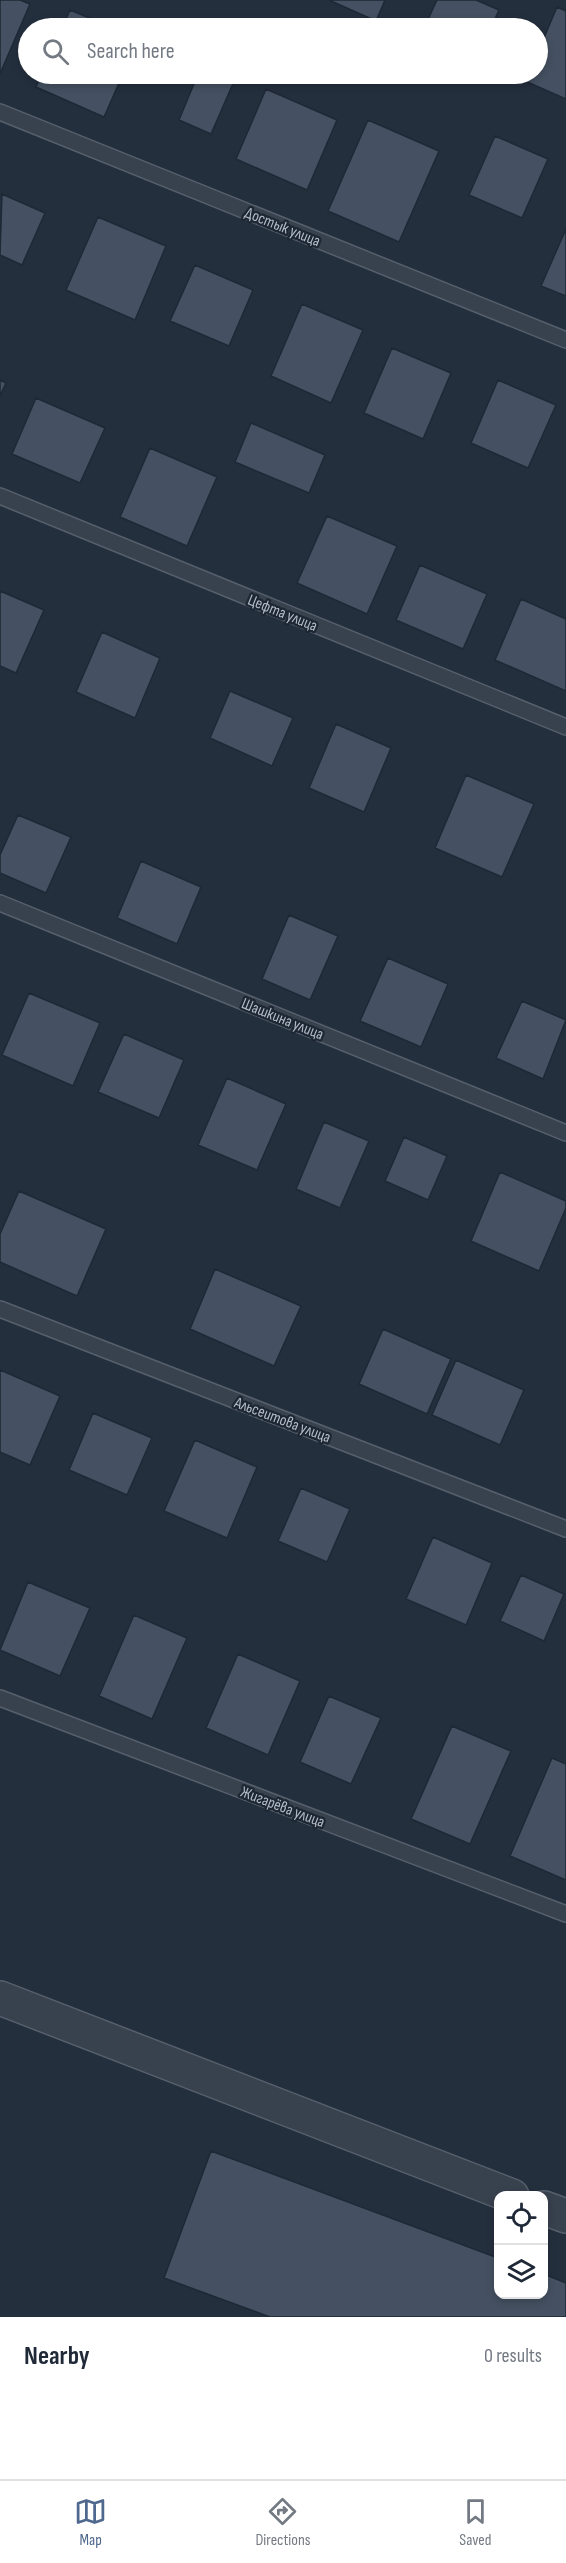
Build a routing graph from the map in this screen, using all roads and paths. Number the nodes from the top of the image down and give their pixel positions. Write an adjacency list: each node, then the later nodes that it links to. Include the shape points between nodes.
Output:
1 (0, 112): 2 (lane, Достык улица)
2 (566, 340)
3 (0, 496): 4 (lane, Цефта улица)
4 (566, 727)
5 (0, 903): 6 (lane, Шашкина улица)
6 (566, 1133)
7 (0, 1309): 8 (lane, Альсеитова улица)
8 (566, 1529)
9 (0, 1698): 10 (lane, Жигарёва улица)
10 (566, 1914)
11 (0, 1998): 12 (street)
12 (499, 2191)
13 (548, 2210): 14 (street)
14 (566, 2216)

